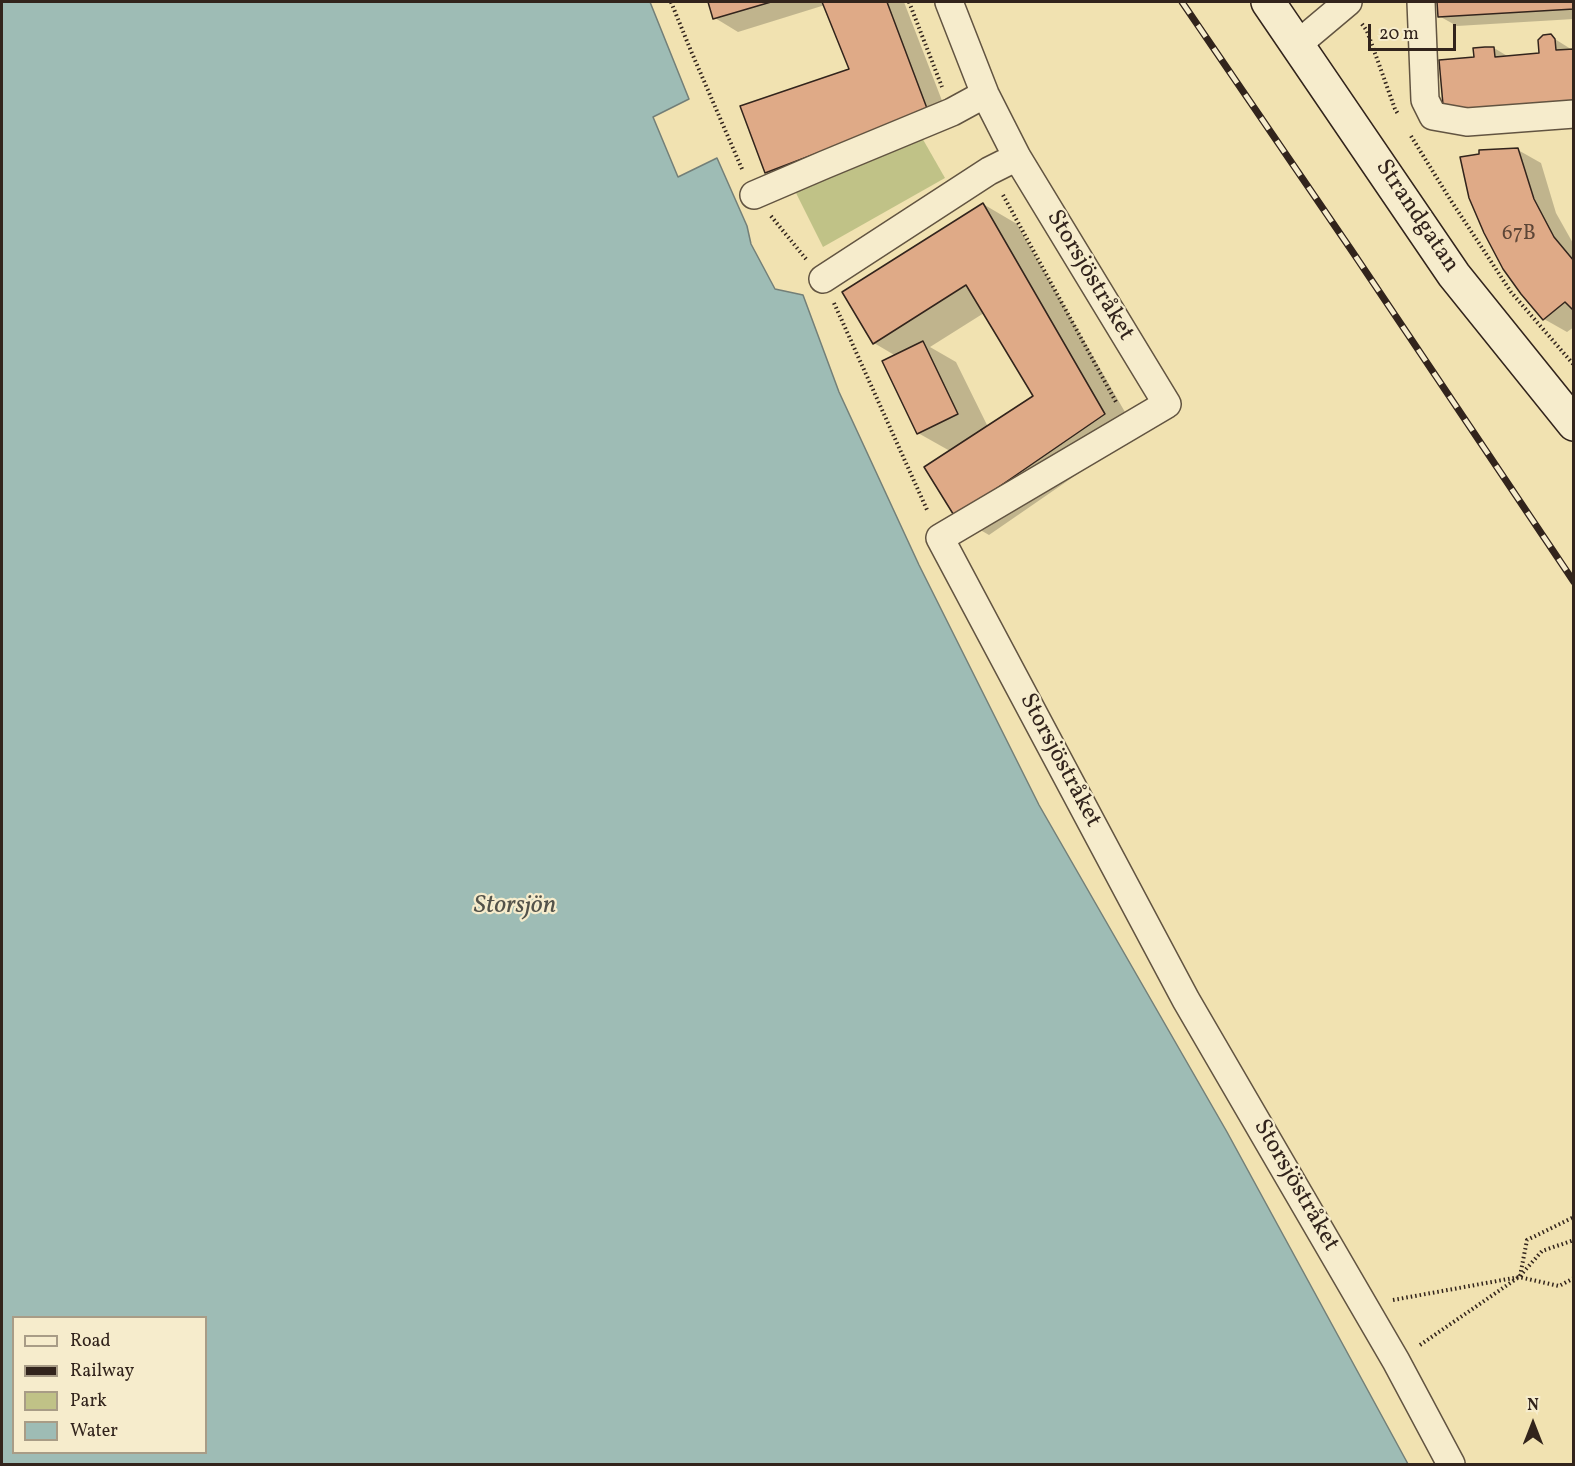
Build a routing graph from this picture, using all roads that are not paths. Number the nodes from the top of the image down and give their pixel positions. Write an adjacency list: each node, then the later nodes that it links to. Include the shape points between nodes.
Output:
1 (949, 2): 6 (street, Storsjöstråket)
2 (1268, 2): 5 (main road, Strandgatan)
3 (1347, 2): 5 (street)
4 (1421, 2): 7 (street, via 1425,100 1433,116 1467,122)
5 (1298, 44): 11 (main road, Strandgatan, via 1454,275)
6 (985, 94): 8 (street, Storsjöstråket); 9 (street, via 952,112)
7 (1574, 114)
8 (1017, 157): 10 (street, via 989,171); 12 (street, Storsjöstråket, via 1167,404 940,538 1186,1000 1396,1361)
9 (754, 195)
10 (823, 279)
11 (1574, 424)
12 (1451, 1464)

